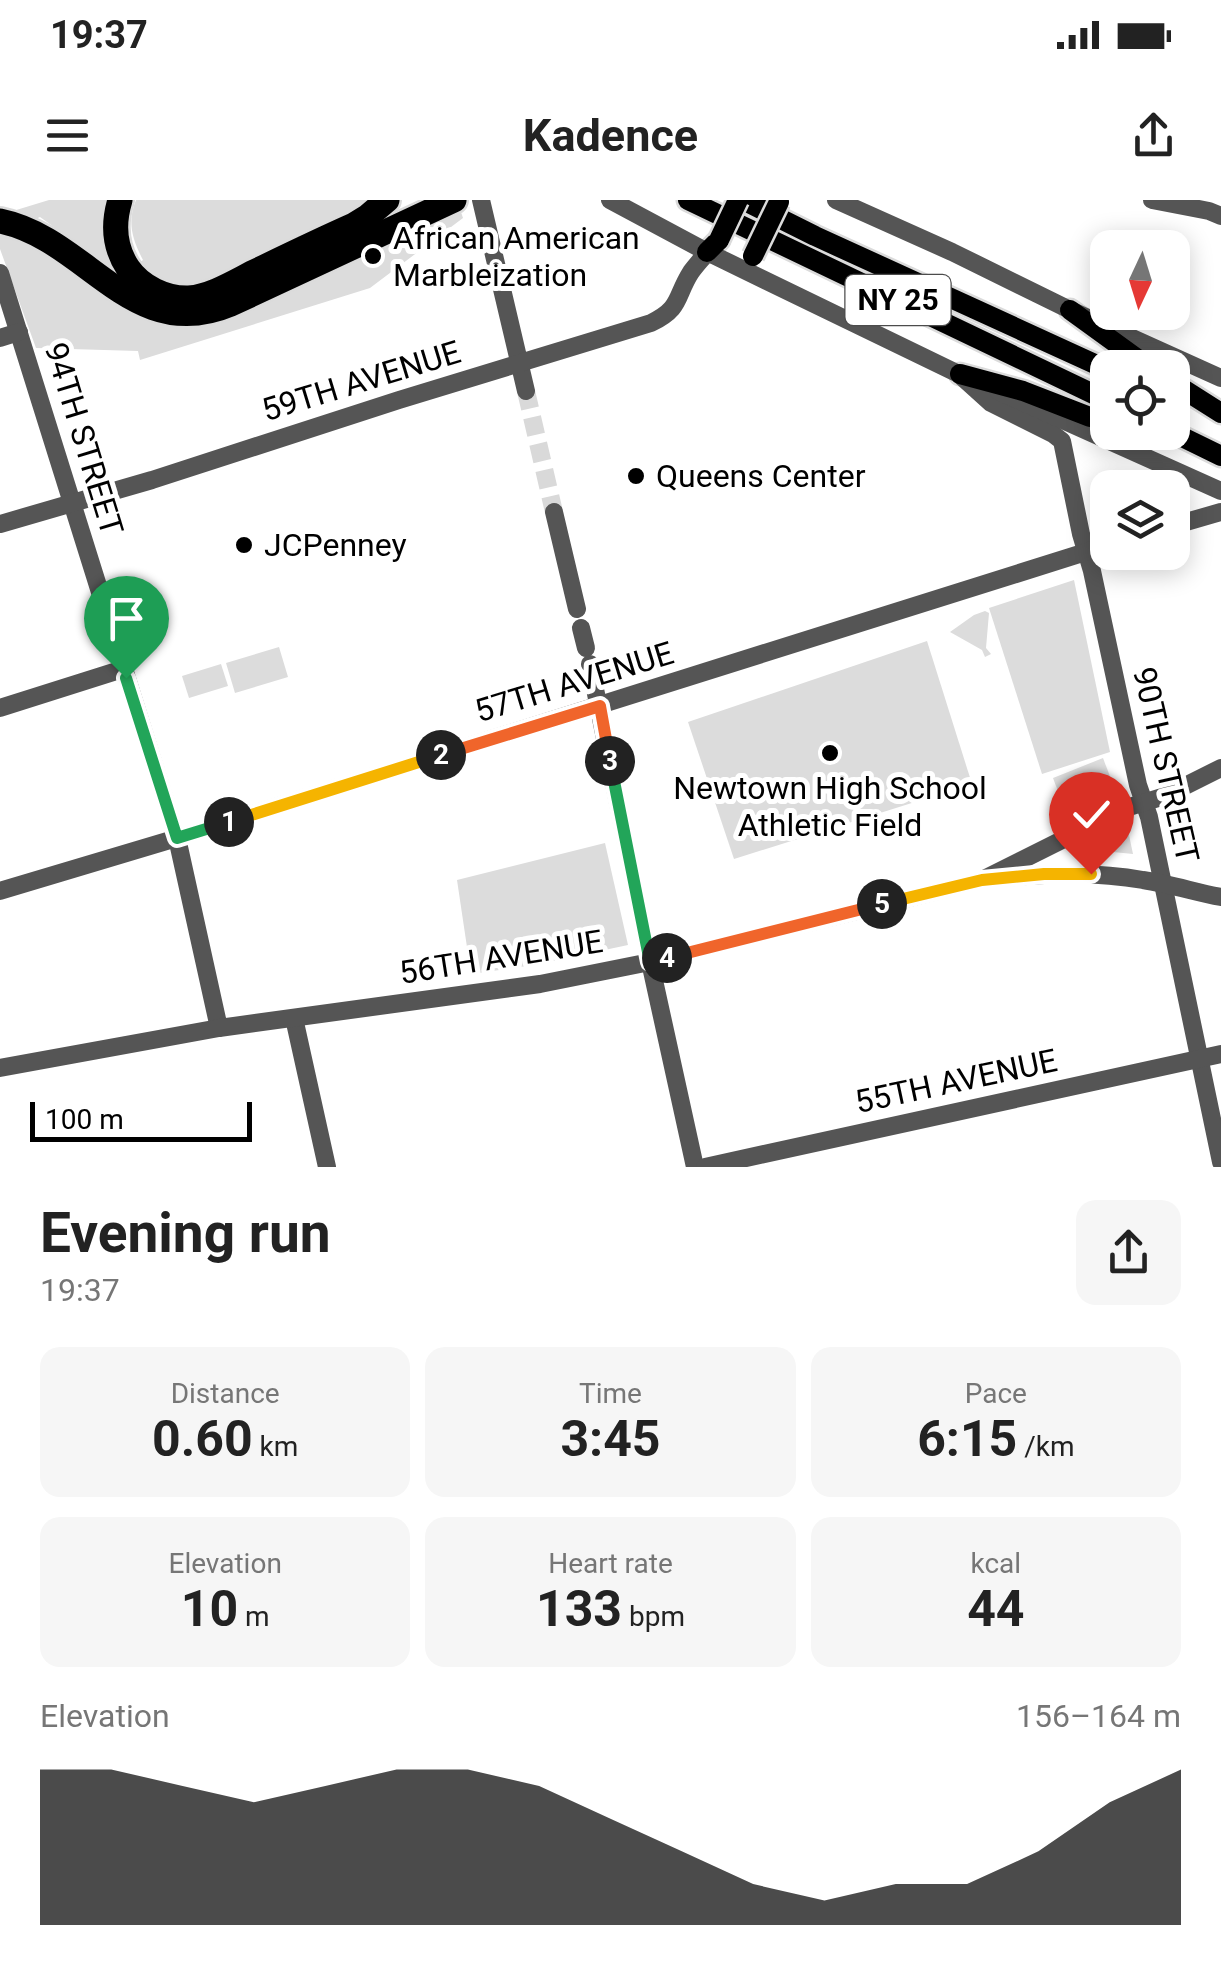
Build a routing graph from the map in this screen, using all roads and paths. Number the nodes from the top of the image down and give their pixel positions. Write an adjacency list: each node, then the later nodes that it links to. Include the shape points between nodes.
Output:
1 (120, 200): 2 (highway, via 116,239 132,274 167,295 190,298 354,225)
2 (387, 200)
3 (454, 200): 12 (highway, via 231,304 180,316 151,308 47,239)
4 (481, 200): 21 (street)
5 (610, 200): 13 (street)
6 (688, 200): 25 (main road, NY 25)
7 (741, 200): 13 (main road, bridge); 20 (main road, NY 25)
8 (836, 200): 16 (street)
9 (1152, 200): 11 (street)
10 (780, 201): 14 (main road, bridge)
11 (1221, 216)
12 (0, 221)
13 (713, 246): 14 (street); 21 (street, 59TH AVENUE, via 666,316)
14 (751, 264): 22 (street)
15 (0, 273): 17 (street, 94TH STREET)
16 (1070, 310): 19 (main road); 23 (street)
17 (19, 332): 18 (street); 33 (street, 94TH STREET)
18 (0, 338)
19 (1125, 350)
20 (1090, 362)
21 (519, 363): 24 (street); 33 (street, 59TH AVENUE)
22 (960, 374): 29 (main road); 32 (street); 39 (street, 90TH STREET, via 991,403 1062,441)
23 (1221, 378)
24 (526, 391)
25 (1090, 391)
26 (1190, 394): 28 (main road)
27 (1190, 405): 28 (main road)
28 (1221, 416)
29 (1090, 417)
30 (1190, 441): 31 (main road)
31 (1221, 456)
32 (1221, 491)
33 (72, 502): 37 (street, 59TH AVENUE); 42 (street, 94TH STREET)
34 (554, 512): 40 (street)
35 (1221, 512): 36 (street)
36 (1190, 521)
37 (0, 524)
38 (1090, 551): 39 (street, 57TH AVENUE)
39 (1086, 552): 43 (street, 57TH AVENUE); 46 (street, 90TH STREET)
40 (577, 608)
41 (581, 628): 43 (street)
42 (124, 669): 44 (street); 47 (street, 94TH STREET)
43 (600, 706): 47 (street, 57TH AVENUE); 52 (street)
44 (0, 708)
45 (1221, 768): 46 (street, 56TH AVENUE)
46 (1144, 802): 48 (street, 56TH AVENUE); 49 (street, 90TH STREET)
47 (177, 838): 50 (street, 57TH AVENUE); 54 (street, 94TH STREET)
48 (982, 880): 49 (street, via 1066,873); 52 (street, 56TH AVENUE)
49 (1163, 884): 51 (street); 56 (street, 90TH STREET)
50 (0, 891)
51 (1221, 897)
52 (650, 962): 53 (street, 56TH AVENUE); 60 (street)
53 (294, 1018): 54 (street, 56TH AVENUE); 59 (street)
54 (219, 1028): 57 (street, 56TH AVENUE)
55 (1221, 1054): 56 (street, 55TH AVENUE)
56 (1201, 1058): 58 (street, 90TH STREET); 61 (street, 55TH AVENUE)
57 (0, 1068)
58 (1221, 1162)
59 (327, 1167)
60 (696, 1167)
61 (704, 1167)

